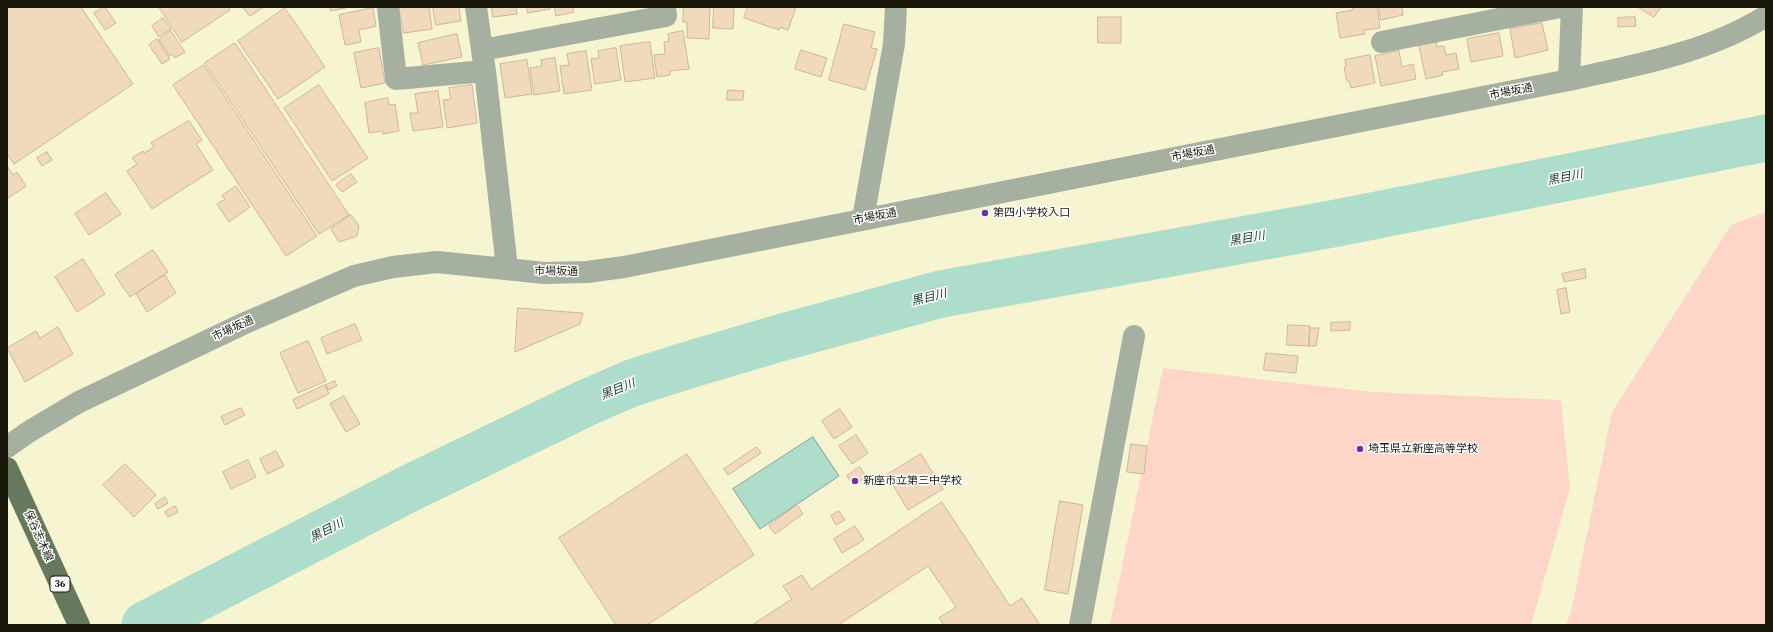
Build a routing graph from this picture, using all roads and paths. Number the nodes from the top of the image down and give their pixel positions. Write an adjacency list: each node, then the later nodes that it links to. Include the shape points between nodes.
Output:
1 (388, 7): 9 (street, via 396,79)
2 (476, 7): 9 (street)
3 (665, 7): 9 (street, via 666,16)
4 (896, 7): 11 (street, via 894,44)
5 (1560, 7): 8 (street)
6 (1572, 7): 10 (street)
7 (1766, 16): 10 (street, 市場坂通, via 1750,26 1686,52)
8 (1382, 42)
9 (484, 60): 12 (street)
10 (1570, 80): 11 (street, 市場坂通)
11 (863, 219): 12 (street, 市場坂通, via 624,267 587,272 545,273)
12 (507, 268): 14 (street, 市場坂通, via 436,262 393,266 354,276 245,323 80,402)
13 (1134, 336): 17 (street)
14 (7, 447)
15 (7, 468): 16 (main road, 保谷志木線 / 36)
16 (79, 625)
17 (1080, 625)

